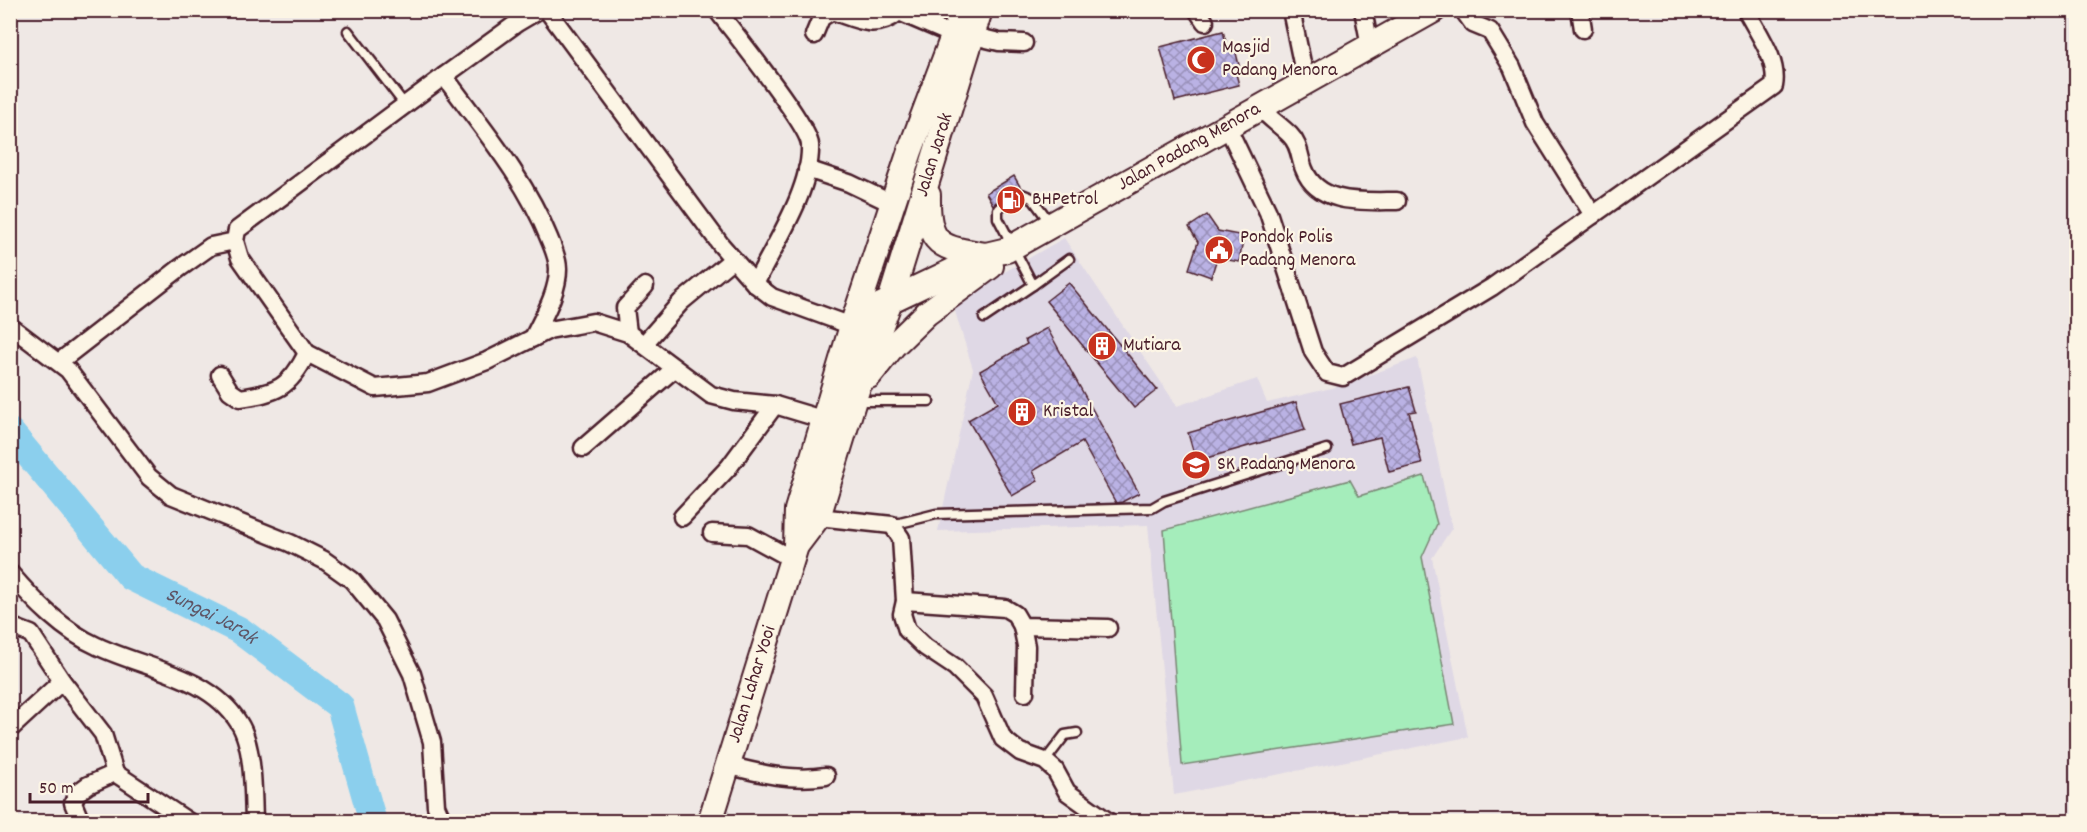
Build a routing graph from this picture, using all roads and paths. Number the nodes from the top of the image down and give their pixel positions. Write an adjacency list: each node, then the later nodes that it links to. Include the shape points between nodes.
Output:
1 (539, 10): 13 (street)
2 (547, 10): 33 (street)
3 (717, 10): 25 (street, via 803,126 810,143)
4 (963, 10): 17 (main road, Jalan Jarak)
5 (980, 10): 17 (main road, Jalan Jarak)
6 (1291, 10): 21 (street)
7 (1363, 10): 19 (street)
8 (1434, 10): 19 (main road, Jalan Padang Menora)
9 (1463, 10): 29 (street, via 1473,24 1490,31 1512,67 1535,123)
10 (1580, 10): 14 (street)
11 (1746, 10): 29 (street, via 1768,53 1776,75 1774,86)
12 (898, 11): 16 (street, via 886,22 876,24 828,12); 17 (street)
13 (513, 16): 20 (street)
14 (1583, 29)
15 (348, 31): 22 (lane)
16 (814, 35)
17 (963, 35): 18 (street); 26 (main road, Jalan Jarak); 28 (main road, Jalan Jarak)
18 (1024, 43)
19 (1370, 46): 21 (main road, Jalan Padang Menora)
20 (444, 76): 22 (street); 43 (street, via 521,181 555,254 555,286)
21 (1306, 82): 23 (main road, Jalan Padang Menora)
22 (405, 105): 31 (street, via 237,230)
23 (1260, 108): 24 (main road, Jalan Padang Menora); 27 (street, via 1300,150 1313,185 1330,196)
24 (1227, 126): 29 (street, via 1268,212 1312,352 1327,373 1344,377 1492,287); 30 (main road, Jalan Padang Menora)
25 (807, 169): 28 (street, via 849,183); 35 (street, via 805,184)
26 (928, 178): 32 (main road, via 927,221 935,238 949,250); 38 (main road, Jalan Jarak)
27 (1397, 201)
28 (892, 207): 38 (main road); 41 (main road)
29 (1593, 215)
30 (1052, 225): 32 (main road, Jalan Padang Menora); 32 (lane, via 1032,198 1022,194 1008,200 998,209)
31 (235, 241): 45 (street, via 240,258); 46 (street, via 211,246)
32 (999, 254): 36 (lane); 38 (main road, Jalan Padang Menora); 49 (main road, via 927,313)
33 (734, 259): 35 (street); 44 (street, via 681,302)
34 (1069, 259): 36 (lane)
35 (755, 284): 41 (street, via 772,297)
36 (1033, 285): 39 (lane)
37 (645, 286): 42 (street, via 625,308)
38 (885, 306): 49 (main road, via 870,318)
39 (984, 318)
40 (10, 326): 46 (street)
41 (852, 326): 49 (main road)
42 (628, 333): 43 (street, via 593,322 567,325); 44 (street)
43 (533, 338): 45 (street, via 487,361 428,383 396,387 375,388)
44 (644, 344): 47 (street)
45 (307, 353): 48 (street, via 298,371 272,393 240,398)
46 (59, 362): 78 (street, via 149,477 171,495 290,543 324,560 359,588 385,620 412,674 432,741 436,806)
47 (674, 369): 51 (street, via 711,395); 53 (street)
48 (220, 375)
49 (850, 389): 50 (lane); 52 (main road, Jalan Lahar Yooi); 56 (main road, Jalan Lahar Yooi)
50 (929, 401)
51 (775, 405): 52 (street); 55 (street, via 729,467)
52 (825, 420): 59 (main road, Jalan Lahar Yooi, via 797,510)
53 (583, 448)
54 (1327, 449): 57 (lane, via 1152,508 936,514)
55 (682, 517)
56 (818, 517): 57 (street); 59 (main road, Jalan Lahar Yooi)
57 (892, 525): 61 (street, via 901,538)
58 (712, 533): 59 (street, via 748,535)
59 (794, 553): 72 (main road, Jalan Lahar Yooi)
60 (10, 573): 62 (street)
61 (905, 601): 64 (street, via 1005,608 1015,614); 71 (street, via 902,614 907,630 955,667 984,696 1003,739 1020,752)
62 (50, 614): 66 (street); 77 (street, via 95,646 192,682 226,706 248,742)
63 (10, 626): 66 (street)
64 (1022, 626): 65 (street); 68 (street, via 1026,646)
65 (1108, 628)
66 (32, 634): 67 (street)
67 (62, 681): 69 (street); 73 (street, via 103,734)
68 (1025, 693)
69 (10, 729)
70 (1077, 733): 71 (lane, via 1065,735)
71 (1045, 761): 80 (street, via 1067,792)
72 (727, 765): 74 (street, via 774,777); 79 (main road, Jalan Lahar Yooi)
73 (115, 773): 75 (street, via 77,793 74,803); 76 (street)
74 (826, 776)
75 (81, 822)
76 (189, 822)
77 (254, 822)
78 (443, 822)
79 (710, 822)
80 (1109, 822)

